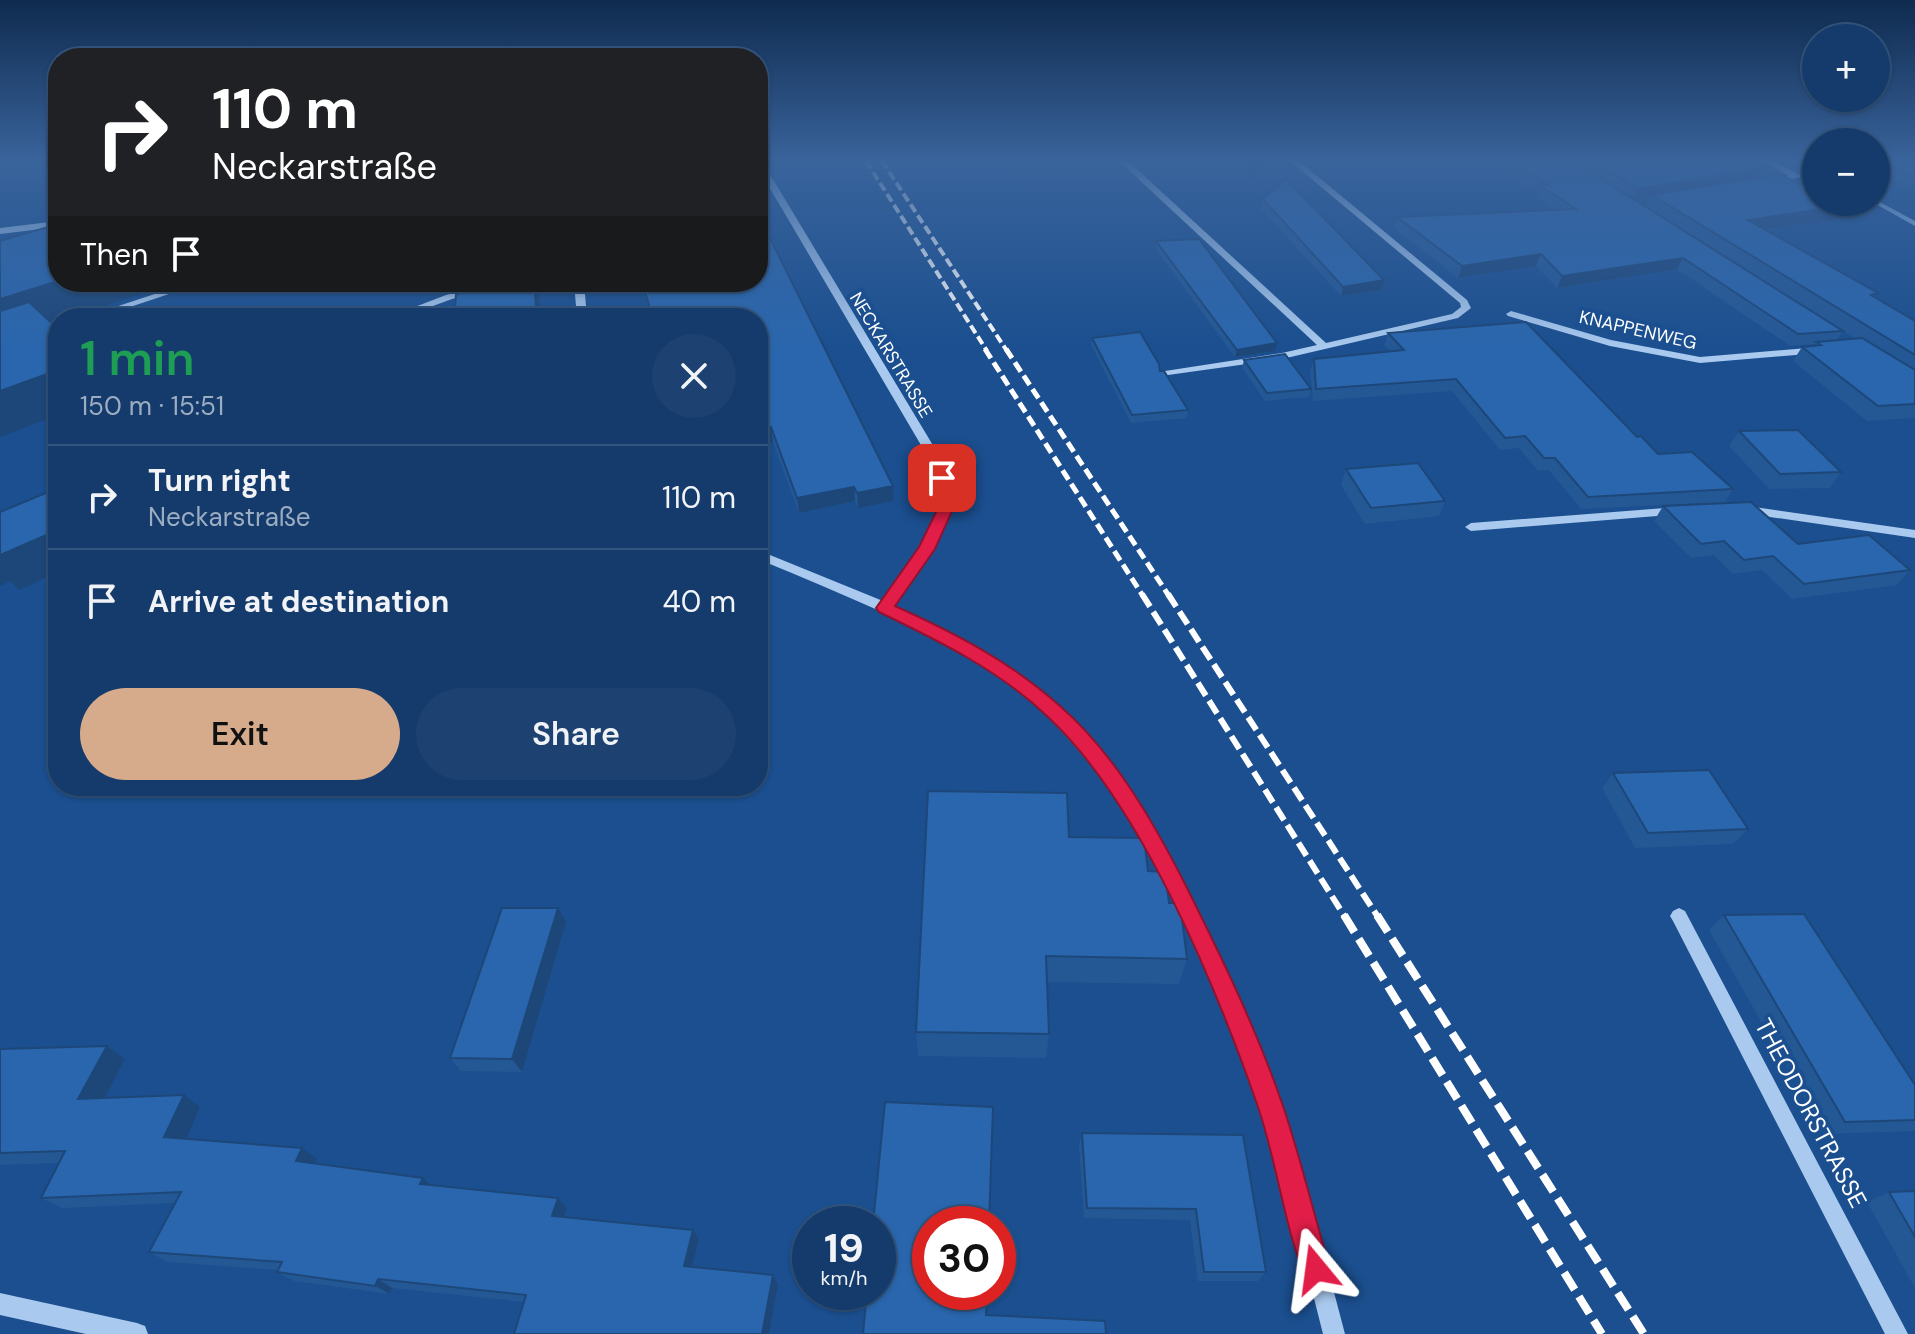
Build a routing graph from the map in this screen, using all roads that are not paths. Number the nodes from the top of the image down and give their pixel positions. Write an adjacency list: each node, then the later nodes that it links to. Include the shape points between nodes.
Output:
1 (795, 223): 19 (street, NECKARSTRASSE, via 934,457 950,500 927,549)
2 (1191, 223): 11 (street)
3 (1369, 223): 11 (street, via 1466,308 1455,316)
4 (48, 225): 5 (street)
5 (0, 231)
6 (174, 292): 8 (street)
7 (469, 292): 9 (street)
8 (124, 308)
9 (419, 308)
10 (1511, 314): 12 (street, KNAPPENWEG, via 1610,343 1700,360)
11 (1323, 345): 13 (street)
12 (1824, 349)
13 (1165, 374)
14 (1732, 508): 17 (street)
15 (1690, 510): 16 (street)
16 (1471, 527)
17 (1915, 534)
18 (768, 558): 19 (street)
19 (885, 608): 23 (street, via 1004,671 1056,712 1106,770 1152,841 1208,954 1270,1105)
20 (1679, 916): 24 (street, THEODORSTRASSE)
21 (0, 1304): 22 (street)
22 (137, 1334)
23 (1334, 1334)
24 (1897, 1334)

